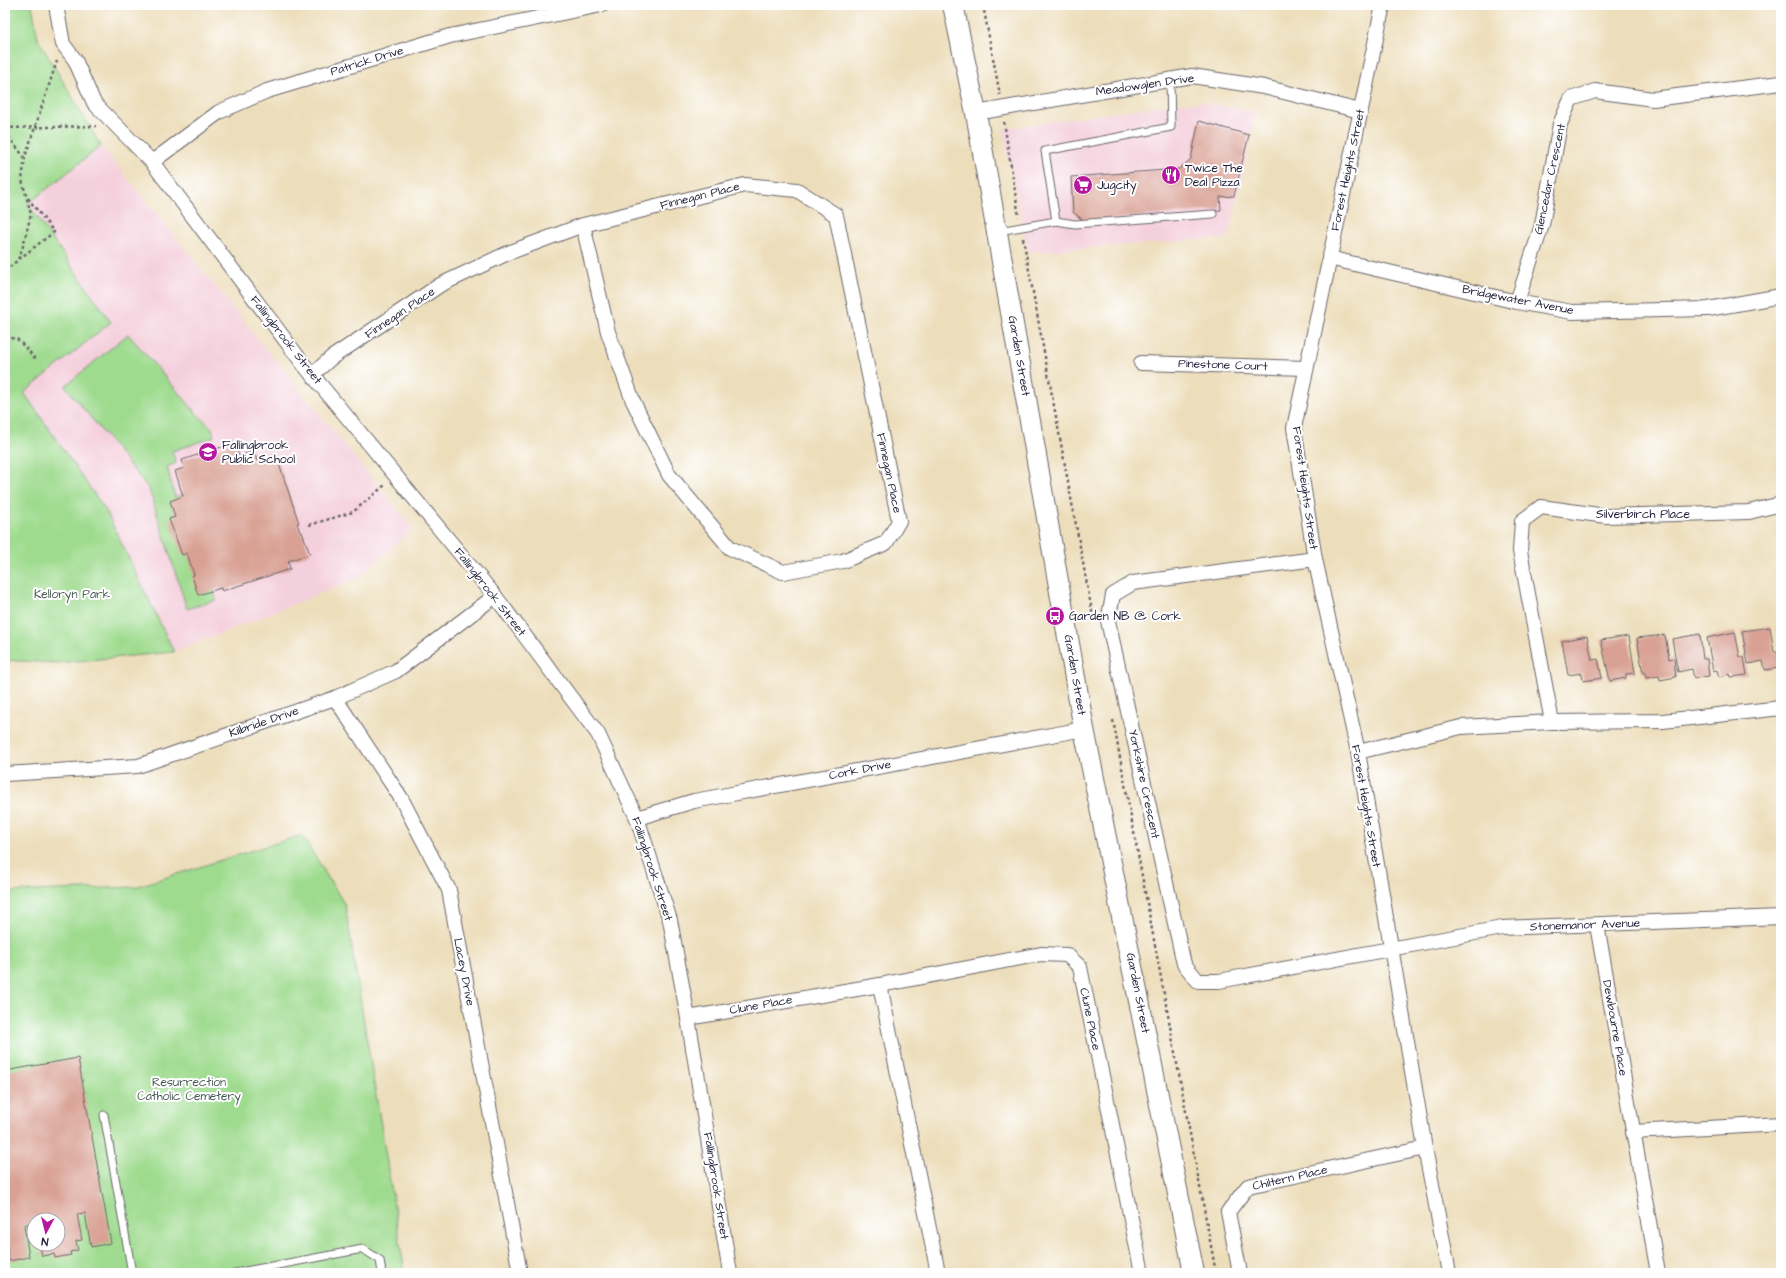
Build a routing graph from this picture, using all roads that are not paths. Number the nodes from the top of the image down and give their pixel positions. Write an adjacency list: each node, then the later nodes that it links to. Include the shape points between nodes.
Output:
1 (56, 5): 9 (street, Fallingbrook Street, via 63,44 74,60 94,103)
2 (601, 5): 9 (street, Patrick Drive, via 450,36 267,91 219,112)
3 (953, 5): 8 (street, Garden Street)
4 (1383, 5): 7 (street, Forest Heights Street)
5 (1170, 80): 7 (street, Meadowglen Drive, via 1192,76 1264,87); 8 (street, Meadowglen Drive); 11 (lane, via 1171,127 1045,151)
6 (1781, 82): 16 (street, Glencedar Crescent, via 1653,99 1596,91 1571,99 1560,124 1542,225)
7 (1360, 111): 14 (street, Forest Heights Street)
8 (976, 113): 13 (street, Garden Street)
9 (152, 162): 19 (street, Fallingbrook Street)
10 (1213, 214): 11 (lane, via 1075,224)
11 (1056, 221): 13 (lane)
12 (583, 225): 12 (street, Finnegan Place, via 608,332 633,401 669,475 730,548 783,572 843,561 886,543 899,521 836,215 796,190 745,185); 19 (street, Finnegan Place, via 508,253 440,285 332,358)
13 (996, 231): 26 (street, Garden Street)
14 (1329, 258): 16 (street, Bridgewater Avenue); 18 (street, Forest Heights Street)
15 (1781, 296): 16 (street, Bridgewater Avenue, via 1708,309 1572,312)
16 (1517, 302)
17 (1141, 363): 18 (street, Pinestone Court)
18 (1306, 368): 21 (street, Forest Heights Street, via 1294,428)
19 (312, 375): 22 (street, Fallingbrook Street)
20 (1781, 504): 25 (street, Silverbirch Place, via 1749,512 1606,516 1541,507 1522,520 1520,551)
21 (1315, 559): 27 (street, Forest Heights Street); 32 (street, Yorkshire Crescent, via 1132,583 1113,595 1108,621 1184,964 1198,981 1219,981)
22 (495, 596): 23 (street, Kilbride Drive, via 396,671); 29 (street, Fallingbrook Street, via 598,734)
23 (335, 698): 28 (street, Kilbride Drive, via 138,766); 42 (street, Lacey Drive, via 401,798 449,890)
24 (1781, 708): 25 (street, via 1663,721)
25 (1552, 722): 27 (street, via 1461,727)
26 (1084, 728): 29 (street, Cork Drive, via 694,801); 46 (street, Garden Street)
27 (1358, 752): 32 (street, Forest Heights Street)
28 (5, 774)
29 (637, 818): 34 (street, Fallingbrook Street, via 670,920)
30 (1781, 917): 31 (street, Stonemanor Avenue)
31 (1597, 925): 32 (street, Stonemanor Avenue, via 1502,928); 37 (street, Dewbourne Place)
32 (1390, 949): 38 (street)
33 (880, 985): 34 (street, Clune Place); 44 (street); 45 (street, Clune Place, via 1041,954 1067,955 1080,967)
34 (688, 1018): 43 (street, Fallingbrook Street)
35 (104, 1115): 39 (lane)
36 (1781, 1124): 37 (street)
37 (1633, 1132): 49 (street, Dewbourne Place)
38 (1425, 1148): 47 (street, Chiltern Place, via 1248,1186 1228,1212); 48 (street)
39 (132, 1273)
40 (235, 1273): 41 (lane, via 363,1249 380,1260)
41 (382, 1273)
42 (520, 1273)
43 (730, 1273)
44 (938, 1273)
45 (1142, 1273)
46 (1194, 1273)
47 (1240, 1273)
48 (1449, 1273)
49 (1658, 1273)

